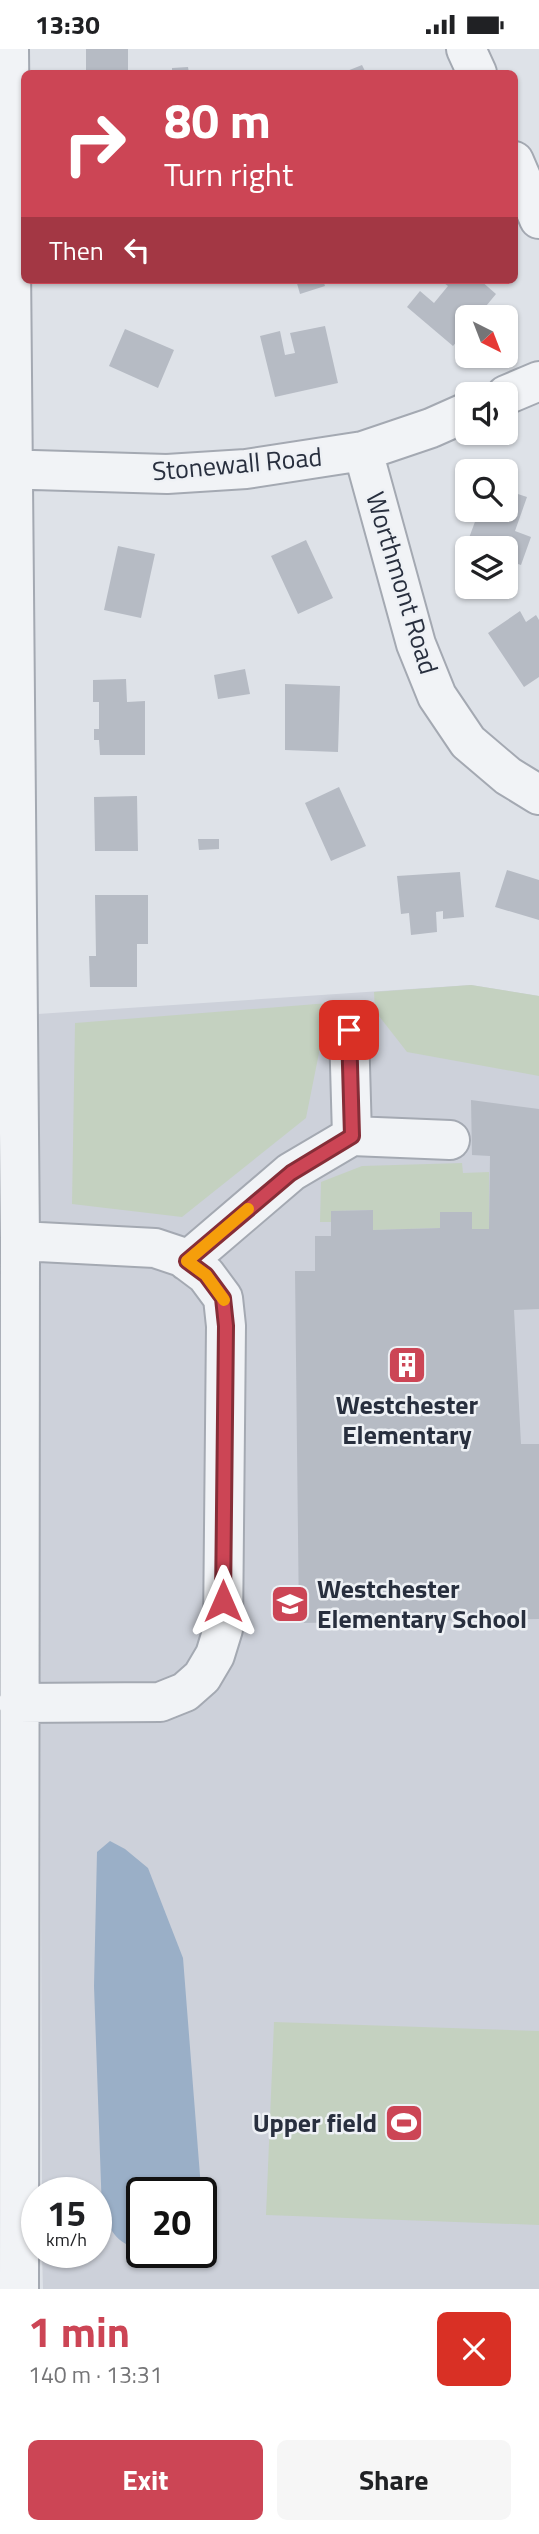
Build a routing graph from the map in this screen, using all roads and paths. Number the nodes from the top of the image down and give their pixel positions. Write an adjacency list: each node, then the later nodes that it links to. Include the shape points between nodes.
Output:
1 (9, 49): 10 (street)
2 (466, 49): 3 (street)
3 (476, 70)
4 (518, 171): 5 (street)
5 (539, 219)
6 (539, 381): 7 (street)
7 (518, 390)
8 (455, 417): 9 (street, Stonewall Road)
9 (362, 451): 10 (street, Stonewall Road, via 246,469 167,474); 11 (street, Worthmont Road, via 416,644 437,696 468,742)
10 (7, 469): 15 (street)
11 (539, 795)
12 (349, 1030): 13 (street)
13 (352, 1136): 14 (street); 16 (street, via 291,1173)
14 (450, 1140)
15 (20, 1241): 16 (street, via 155,1248); 17 (street)
16 (187, 1261): 17 (street, via 206,1275 223,1298 226,1326 223,1629 215,1655 202,1677 185,1692 160,1702)
17 (18, 1703): 18 (street)
18 (10, 2100): 19 (street)
19 (19, 2289)

